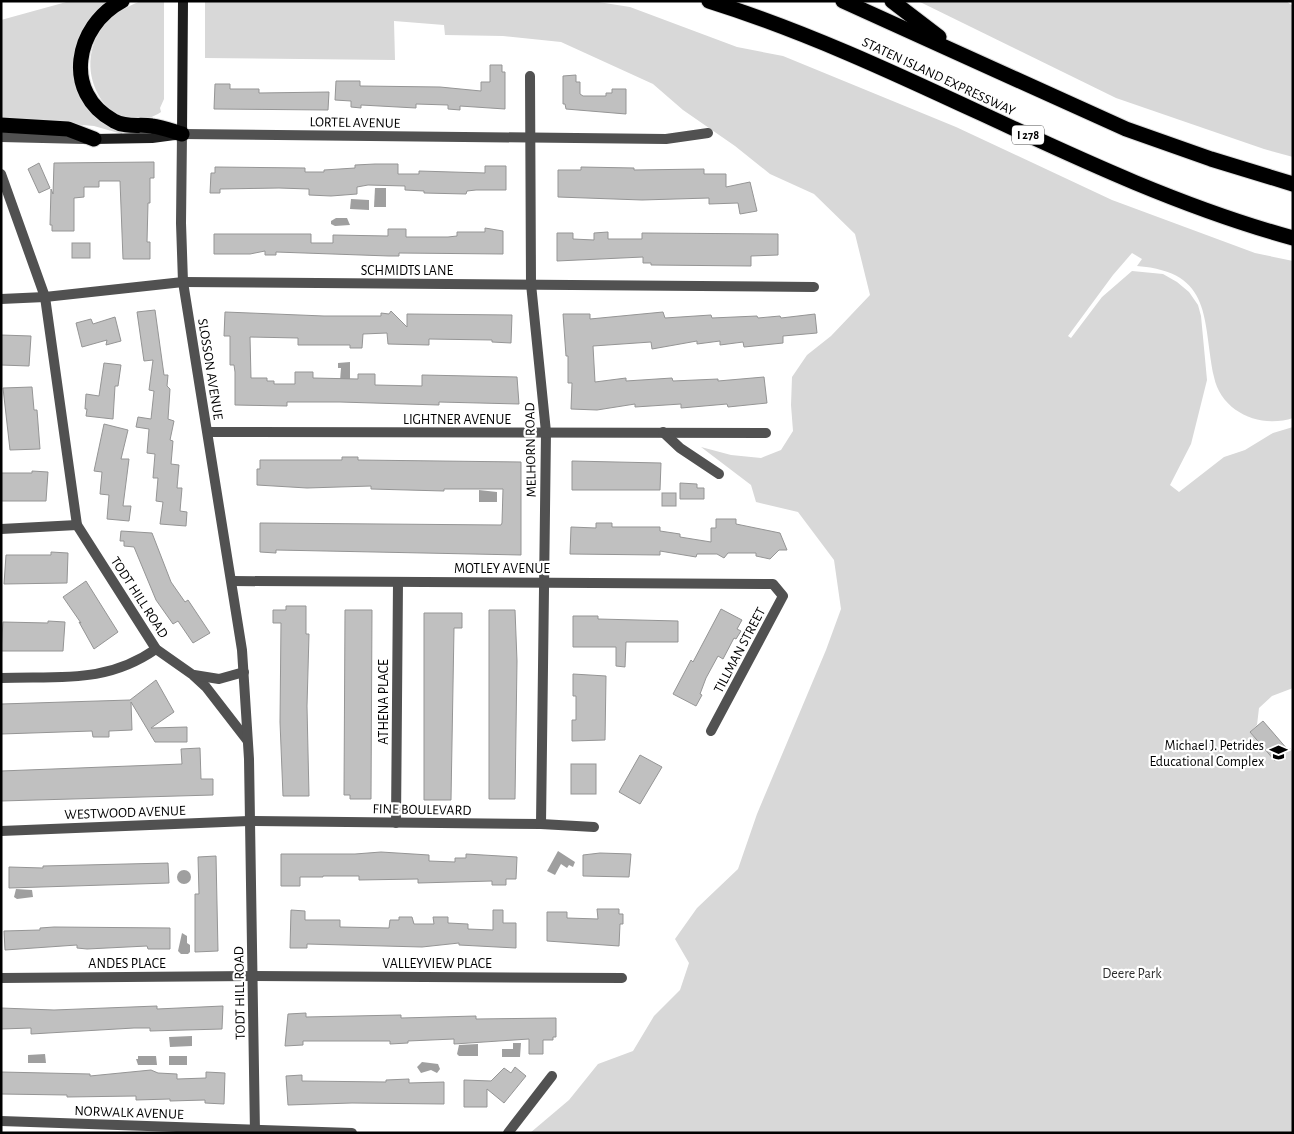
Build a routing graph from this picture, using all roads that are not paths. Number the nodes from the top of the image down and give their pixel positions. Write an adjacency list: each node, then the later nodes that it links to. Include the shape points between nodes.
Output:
1 (122, 1): 10 (highway, via 98,19 85,40 80,65 88,95 104,114 120,124 153,126)
2 (183, 1): 10 (main road, SLOSSON AVENUE)
3 (709, 1): 16 (highway, STATEN ISLAND EXPRESSWAY / I 278, via 832,46 1166,197)
4 (843, 1): 6 (highway, STATEN ISLAND EXPRESSWAY)
5 (892, 1): 6 (highway)
6 (958, 52): 15 (highway, STATEN ISLAND EXPRESSWAY, via 1061,102 1126,129)
7 (530, 76): 12 (street, MELHORN ROAD)
8 (1, 125): 13 (highway, via 68,129)
9 (708, 133): 12 (street, LORTEL AVENUE, via 666,139)
10 (182, 134): 12 (street, LORTEL AVENUE); 13 (main road, LORTEL AVENUE); 17 (street, SLOSSON AVENUE)
11 (1, 137): 13 (street, LORTEL AVENUE)
12 (530, 137): 18 (street, MELHORN ROAD)
13 (94, 139)
14 (1, 174): 20 (street, TODT HILL ROAD)
15 (1293, 184)
16 (1293, 238)
17 (184, 282): 18 (street, SCHMIDTS LANE); 20 (street, SCHMIDTS LANE); 22 (street, SLOSSON AVENUE)
18 (531, 284): 19 (street, SCHMIDTS LANE); 23 (street, MELHORN ROAD)
19 (814, 287)
20 (45, 297): 21 (street, SCHMIDTS LANE); 27 (street, TODT HILL ROAD)
21 (1, 299)
22 (208, 432): 23 (street, LIGHTNER AVENUE); 29 (street, SLOSSON AVENUE)
23 (546, 432): 24 (street, LIGHTNER AVENUE); 31 (street, MELHORN ROAD)
24 (663, 432): 25 (street, LIGHTNER AVENUE); 26 (street, via 680,448)
25 (766, 433)
26 (719, 474)
27 (77, 525): 28 (street); 33 (street, TODT HILL ROAD)
28 (1, 529)
29 (232, 581): 30 (street, MOTLEY AVENUE); 34 (street, SLOSSON AVENUE)
30 (398, 582): 31 (street, MOTLEY AVENUE); 40 (street, ATHENA PLACE)
31 (544, 582): 32 (street, MOTLEY AVENUE); 41 (street, MELHORN ROAD)
32 (773, 584): 37 (street, TILLMAN STREET, via 783,596)
33 (156, 648): 35 (street, TODT HILL ROAD); 36 (street, via 140,660 107,673)
34 (244, 672): 35 (street, via 219,679); 38 (street, SLOSSON AVENUE)
35 (193, 675): 38 (street, TODT HILL ROAD)
36 (1, 678)
37 (711, 730)
38 (248, 740): 39 (street, TODT HILL ROAD)
39 (249, 821): 40 (street, FINE BOULEVARD); 43 (street, WESTWOOD AVENUE); 44 (street, TODT HILL ROAD)
40 (396, 822): 41 (street, FINE BOULEVARD)
41 (541, 824): 42 (street, FINE BOULEVARD)
42 (594, 827)
43 (1, 831)
44 (252, 976): 45 (street, ANDES PLACE); 46 (street, VALLEYVIEW PLACE); 49 (street, TODT HILL ROAD)
45 (1, 978)
46 (622, 978)
47 (552, 1076): 51 (street)
48 (1, 1121): 49 (street, NORWALK AVENUE)
49 (255, 1132): 50 (street, NORWALK AVENUE)
50 (352, 1133)
51 (508, 1133)

